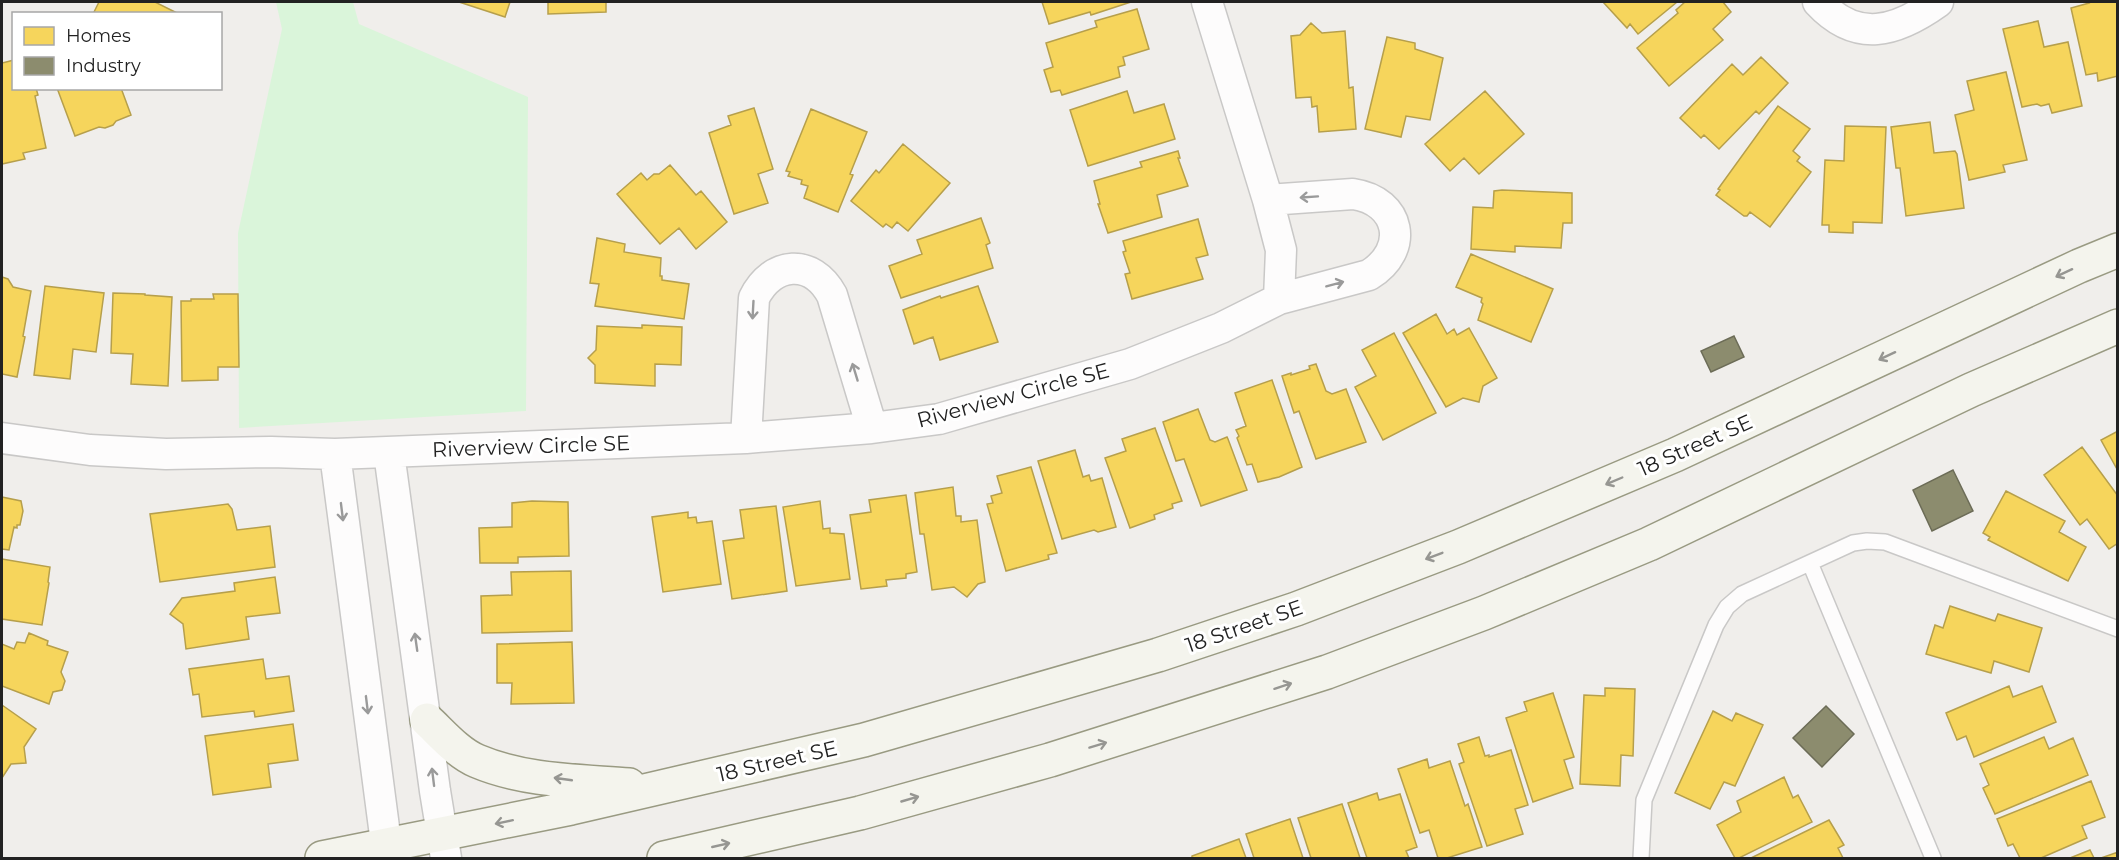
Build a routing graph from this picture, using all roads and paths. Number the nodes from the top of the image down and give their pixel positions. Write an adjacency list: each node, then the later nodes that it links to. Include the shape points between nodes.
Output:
1 (1207, 2): 4 (street)
2 (1818, 2): 3 (street, via 1842,23 1878,29 1908,21)
3 (1938, 2)
4 (1268, 200): 6 (street, via 1281,249); 6 (street, Riverview Circle SE, one-way to 4, via 1369,275 1381,268 1395,245 1395,231 1386,209 1366,195)
5 (2118, 250): 16 (main road, 18 Street SE, one-way to 16, via 1675,455 1458,547 1296,609 1158,655 864,740)
6 (1279, 299): 8 (street, Riverview Circle SE, via 1221,328 1130,364 939,419)
7 (2118, 326): 20 (main road, one-way to 7, via 860,813 1028,767 1327,672 1484,613 1649,544 1971,390)
8 (872, 428): 10 (street, Riverview Circle SE); 10 (street, one-way to 10, via 832,295 816,276 793,268 769,277 753,298)
9 (2, 438): 12 (street, Riverview Circle SE, via 90,450 166,454)
10 (746, 438): 11 (street, Riverview Circle SE)
11 (389, 453): 12 (street, Riverview Circle SE); 15 (street, one-way to 11)
12 (335, 454): 18 (street, one-way to 18)
13 (1809, 562): 14 (lane, via 1853,543 1885,542); 21 (lane, via 1742,594 1727,607 1716,625 1644,800); 22 (lane)
14 (2118, 629)
15 (427, 720): 16 (main road, one-way to 15, via 509,771 476,760); 17 (street, one-way to 15)
16 (663, 787): 17 (main road, 18 Street SE, one-way to 17, via 485,826)
17 (444, 846): 18 (main road, 18 Street SE)
18 (386, 852): 19 (main road, 18 Street SE)
19 (322, 858)
20 (664, 858)
21 (1641, 858)
22 (1933, 858)

